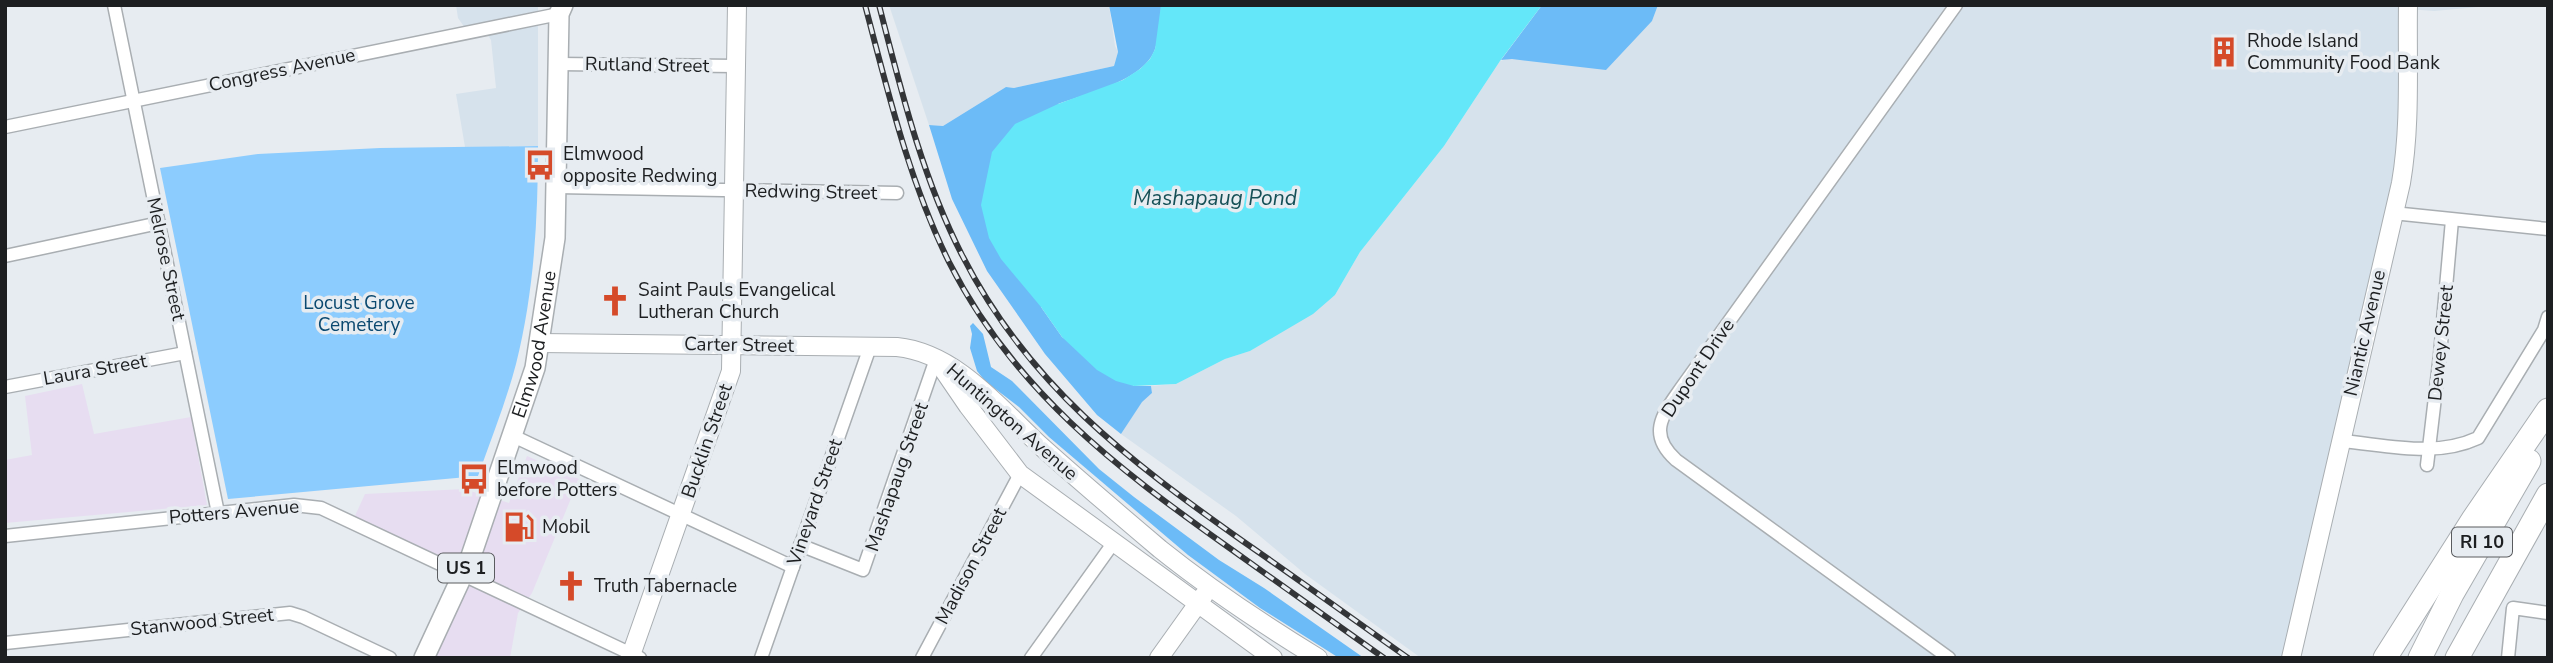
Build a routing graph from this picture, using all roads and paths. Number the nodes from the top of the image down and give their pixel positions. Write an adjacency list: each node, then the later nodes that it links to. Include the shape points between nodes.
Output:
1 (114, 5): 8 (street, Melrose Street)
2 (737, 5): 7 (street, Bucklin Street)
3 (1956, 5): 45 (street, Dupont Drive, via 1682,387 1659,430 1665,448 1676,460)
4 (2408, 5): 13 (street, Niantic Avenue, via 2406,150)
5 (558, 8): 6 (main road, Elmwood Avenue / US 1); 8 (street, Congress Avenue)
6 (558, 64): 7 (street, Rutland Street); 10 (main road, Elmwood Avenue / US 1)
7 (736, 66): 11 (street, Bucklin Street)
8 (134, 100): 9 (street, Congress Avenue); 15 (street, Melrose Street)
9 (5, 127)
10 (556, 187): 11 (street, Redwing Street); 19 (main road, Elmwood Avenue / US 1, via 554,249)
11 (734, 190): 12 (street, Redwing Street); 20 (street, Bucklin Street)
12 (897, 193)
13 (2393, 213): 14 (street); 28 (street, Niantic Avenue)
14 (2452, 220): 16 (street); 29 (street, Dewey Street)
15 (159, 223): 17 (street); 22 (street, Melrose Street)
16 (2548, 229)
17 (5, 256)
18 (2548, 317): 29 (street, via 2478,438 2462,446)
19 (539, 343): 20 (street, Carter Street); 27 (main road, Elmwood Avenue / US 1)
20 (732, 345): 21 (street, Carter Street); 34 (street, Bucklin Street, via 729,377)
21 (870, 347): 23 (street, Carter Street, via 908,349); 37 (street, Vineyard Street)
22 (186, 353): 24 (street, Laura Street); 33 (street, Melrose Street)
23 (936, 359): 31 (street, Huntington Avenue); 37 (street, Mashapaug Street, via 863,570); 40 (street, Huntington Avenue, via 969,381 1133,526)
24 (5, 387)
25 (2548, 410): 55 (highway)
26 (2548, 428): 56 (highway, RI 10)
27 (513, 436): 34 (street); 39 (main road, Elmwood Avenue / US 1)
28 (2342, 441): 29 (street); 54 (street, Niantic Avenue)
29 (2429, 450): 30 (street, Dewey Street)
30 (2427, 465)
31 (1020, 474): 36 (street, Huntington Avenue); 49 (street, Madison Street)
32 (2548, 495): 57 (highway, RI 10)
33 (218, 513): 35 (street, Potters Avenue); 39 (street, Potters Avenue, via 311,505)
34 (681, 515): 38 (street); 44 (street, Bucklin Street)
35 (5, 537)
36 (1114, 542): 41 (street, Huntington Avenue); 50 (street)
37 (800, 545): 38 (street, Vineyard Street)
38 (793, 567): 48 (street, Vineyard Street)
39 (463, 575): 44 (street, Potters Avenue); 47 (main road, Elmwood Avenue / US 1)
40 (1211, 586): 41 (street); 53 (street, Huntington Avenue)
41 (1198, 604): 51 (street); 52 (street, Huntington Avenue)
42 (2548, 613): 58 (street, via 2513,608)
43 (5, 643): 46 (street, Stanwood Street, via 290,613)
44 (634, 657)
45 (1949, 657)
46 (390, 658)
47 (424, 658)
48 (761, 658)
49 (922, 658)
50 (1031, 658)
51 (1159, 658)
52 (1273, 658)
53 (1318, 658)
54 (2291, 658)
55 (2385, 658)
56 (2420, 658)
57 (2457, 658)
58 (2508, 658)

